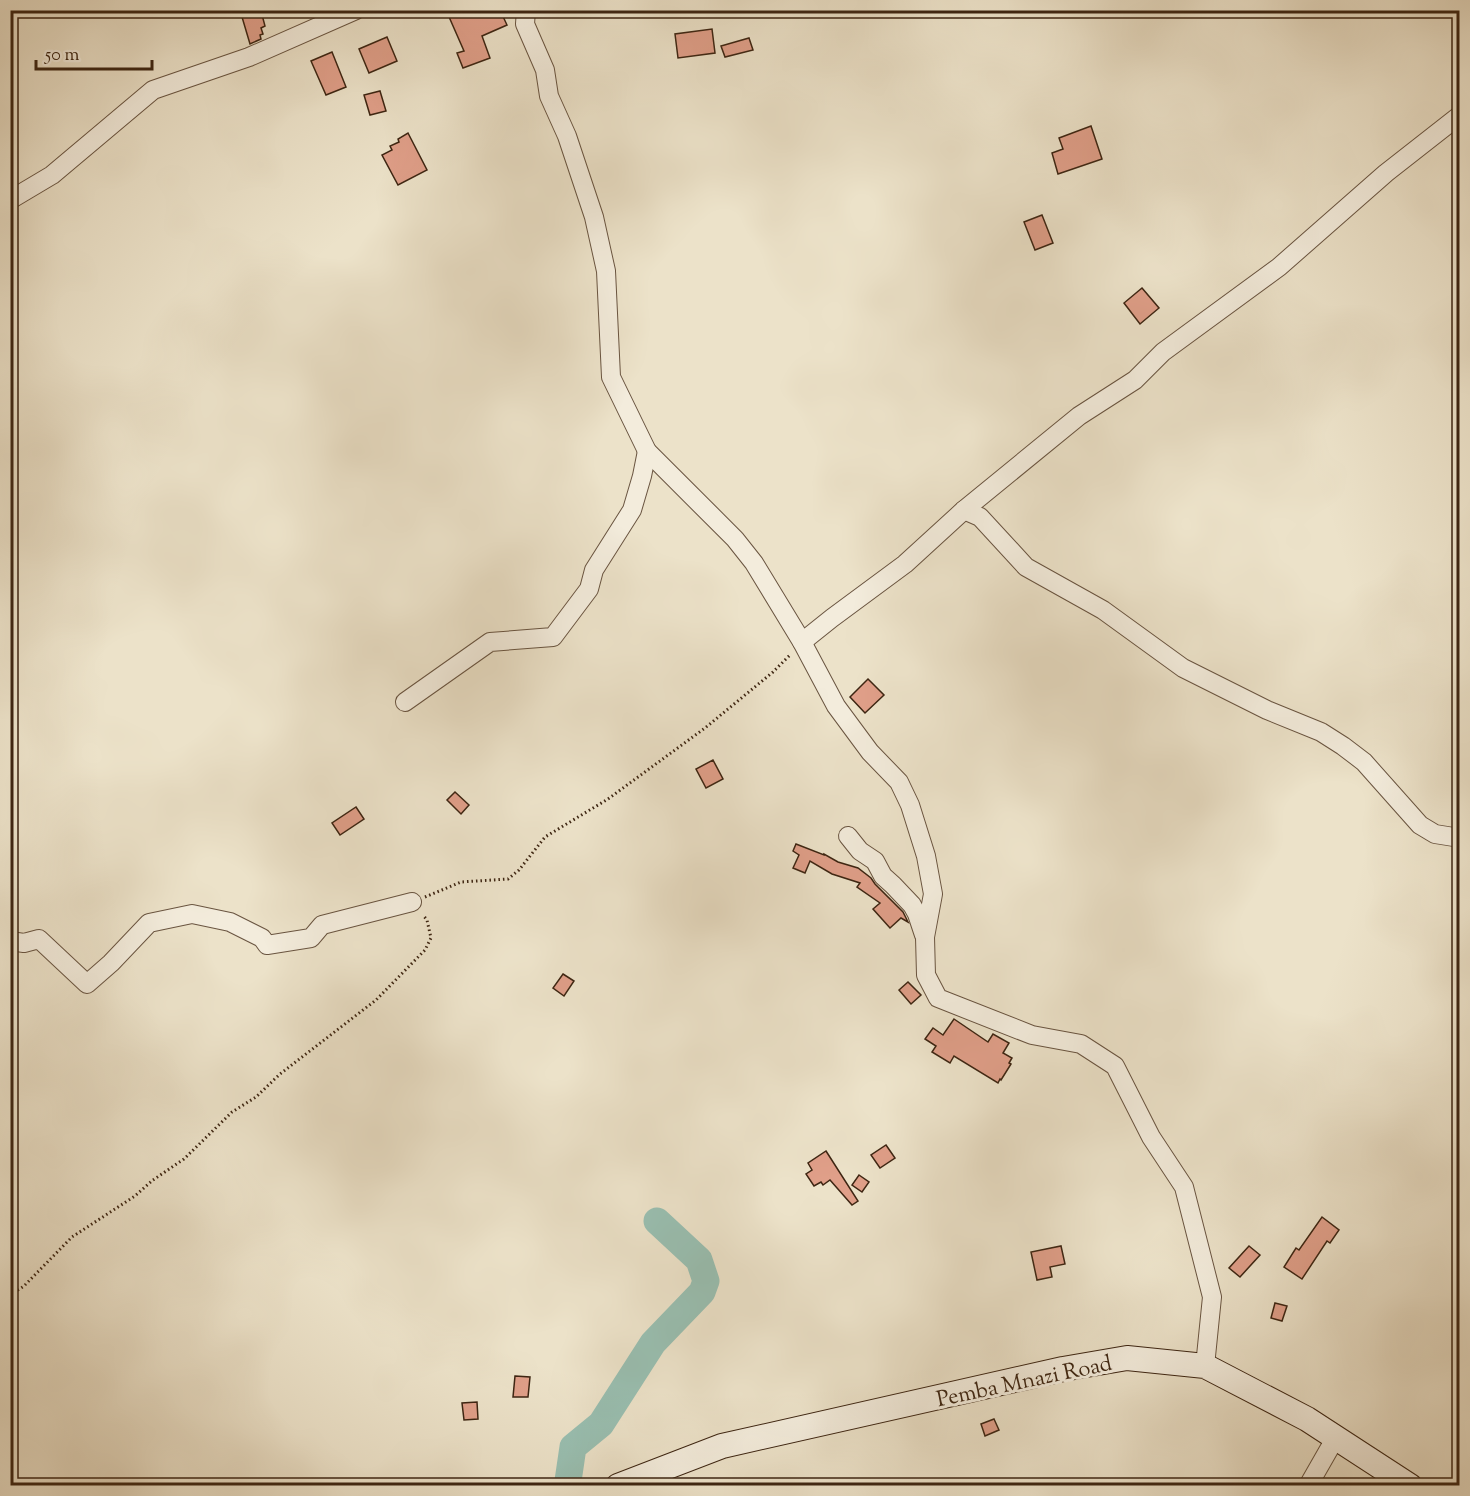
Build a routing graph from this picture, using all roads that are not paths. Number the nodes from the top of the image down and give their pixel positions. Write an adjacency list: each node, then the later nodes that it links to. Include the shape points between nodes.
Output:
1 (356, 10): 4 (street, via 249,57 153,90 52,175)
2 (526, 10): 5 (street, via 525,24 545,70 549,96 594,217 606,271 611,377)
3 (1460, 115): 6 (street, via 1386,173 1280,267 1163,352 1135,380 1079,416)
4 (10, 200)
5 (647, 451): 7 (street, via 735,539); 8 (street, via 632,510 594,570 589,589 553,637 490,642)
6 (964, 510): 7 (street, via 905,564); 10 (street, via 981,517 1026,567 1103,610 1183,668 1321,732 1364,762 1420,825 1435,834)
7 (802, 642): 12 (street, via 836,706 870,752 900,782 910,805 933,894)
8 (405, 702)
9 (848, 836): 12 (street, via 912,905)
10 (1460, 838)
11 (412, 902): 13 (street, via 322,925 311,938 267,945 262,938 230,922 192,914 149,923 87,984 39,939)
12 (925, 937): 14 (street, via 926,975 938,998 1032,1035 1081,1044 1114,1066 1151,1137 1184,1187 1212,1297)
13 (10, 941)
14 (1205, 1366): 15 (main road, Pemba Mnazi Road); 16 (main road, Pemba Mnazi Road, via 1127,1358 1063,1369 722,1446)
15 (1336, 1437): 17 (street); 18 (main road, Pemba Mnazi Road)
16 (618, 1485)
17 (1308, 1485)
18 (1410, 1485)

